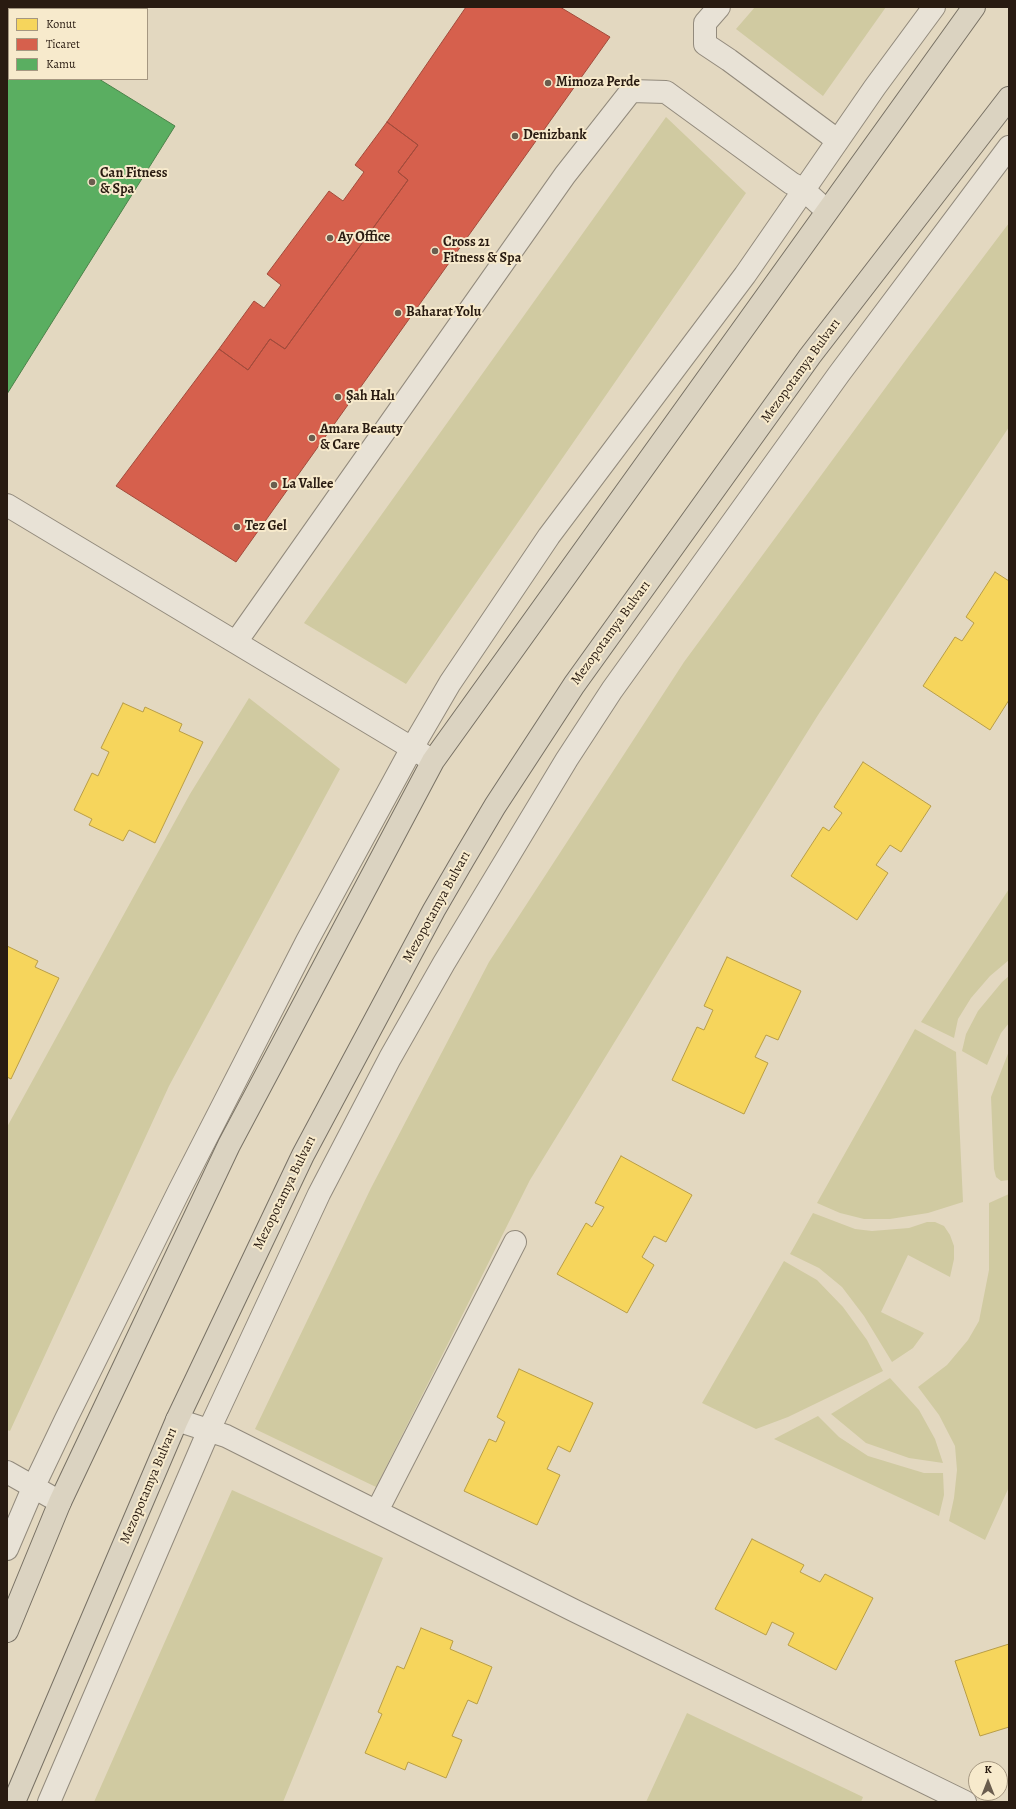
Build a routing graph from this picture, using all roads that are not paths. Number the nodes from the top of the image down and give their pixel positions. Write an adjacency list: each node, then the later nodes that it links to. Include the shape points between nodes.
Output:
1 (720, 7): 5 (street, via 705,23 705,44)
2 (934, 7): 5 (street)
3 (974, 7): 8 (main road)
4 (1009, 98): 14 (main road, Mezopotamya Bulvarı, via 810,356 574,685 499,799 434,910 302,1155)
5 (837, 142): 7 (street)
6 (1009, 147): 15 (street, via 839,374 682,591 563,765 390,1058 319,1194)
7 (804, 190): 8 (street); 10 (street, via 666,92 631,91 565,175); 11 (street, via 745,275 549,536 450,683)
8 (827, 212): 12 (main road)
9 (7, 505): 10 (street)
10 (236, 642): 11 (street)
11 (412, 748): 12 (street); 17 (street, via 286,983 179,1191)
12 (433, 761): 18 (main road, via 229,1145)
13 (515, 1242): 19 (street)
14 (176, 1420): 15 (street); 22 (main road, Mezopotamya Bulvarı)
15 (209, 1430): 19 (street); 23 (street)
16 (7, 1472): 17 (street)
17 (33, 1488): 18 (street); 20 (street)
18 (60, 1502): 21 (main road)
19 (377, 1511): 24 (street)
20 (7, 1549)
21 (7, 1631)
22 (14, 1802)
23 (49, 1802)
24 (965, 1802)

